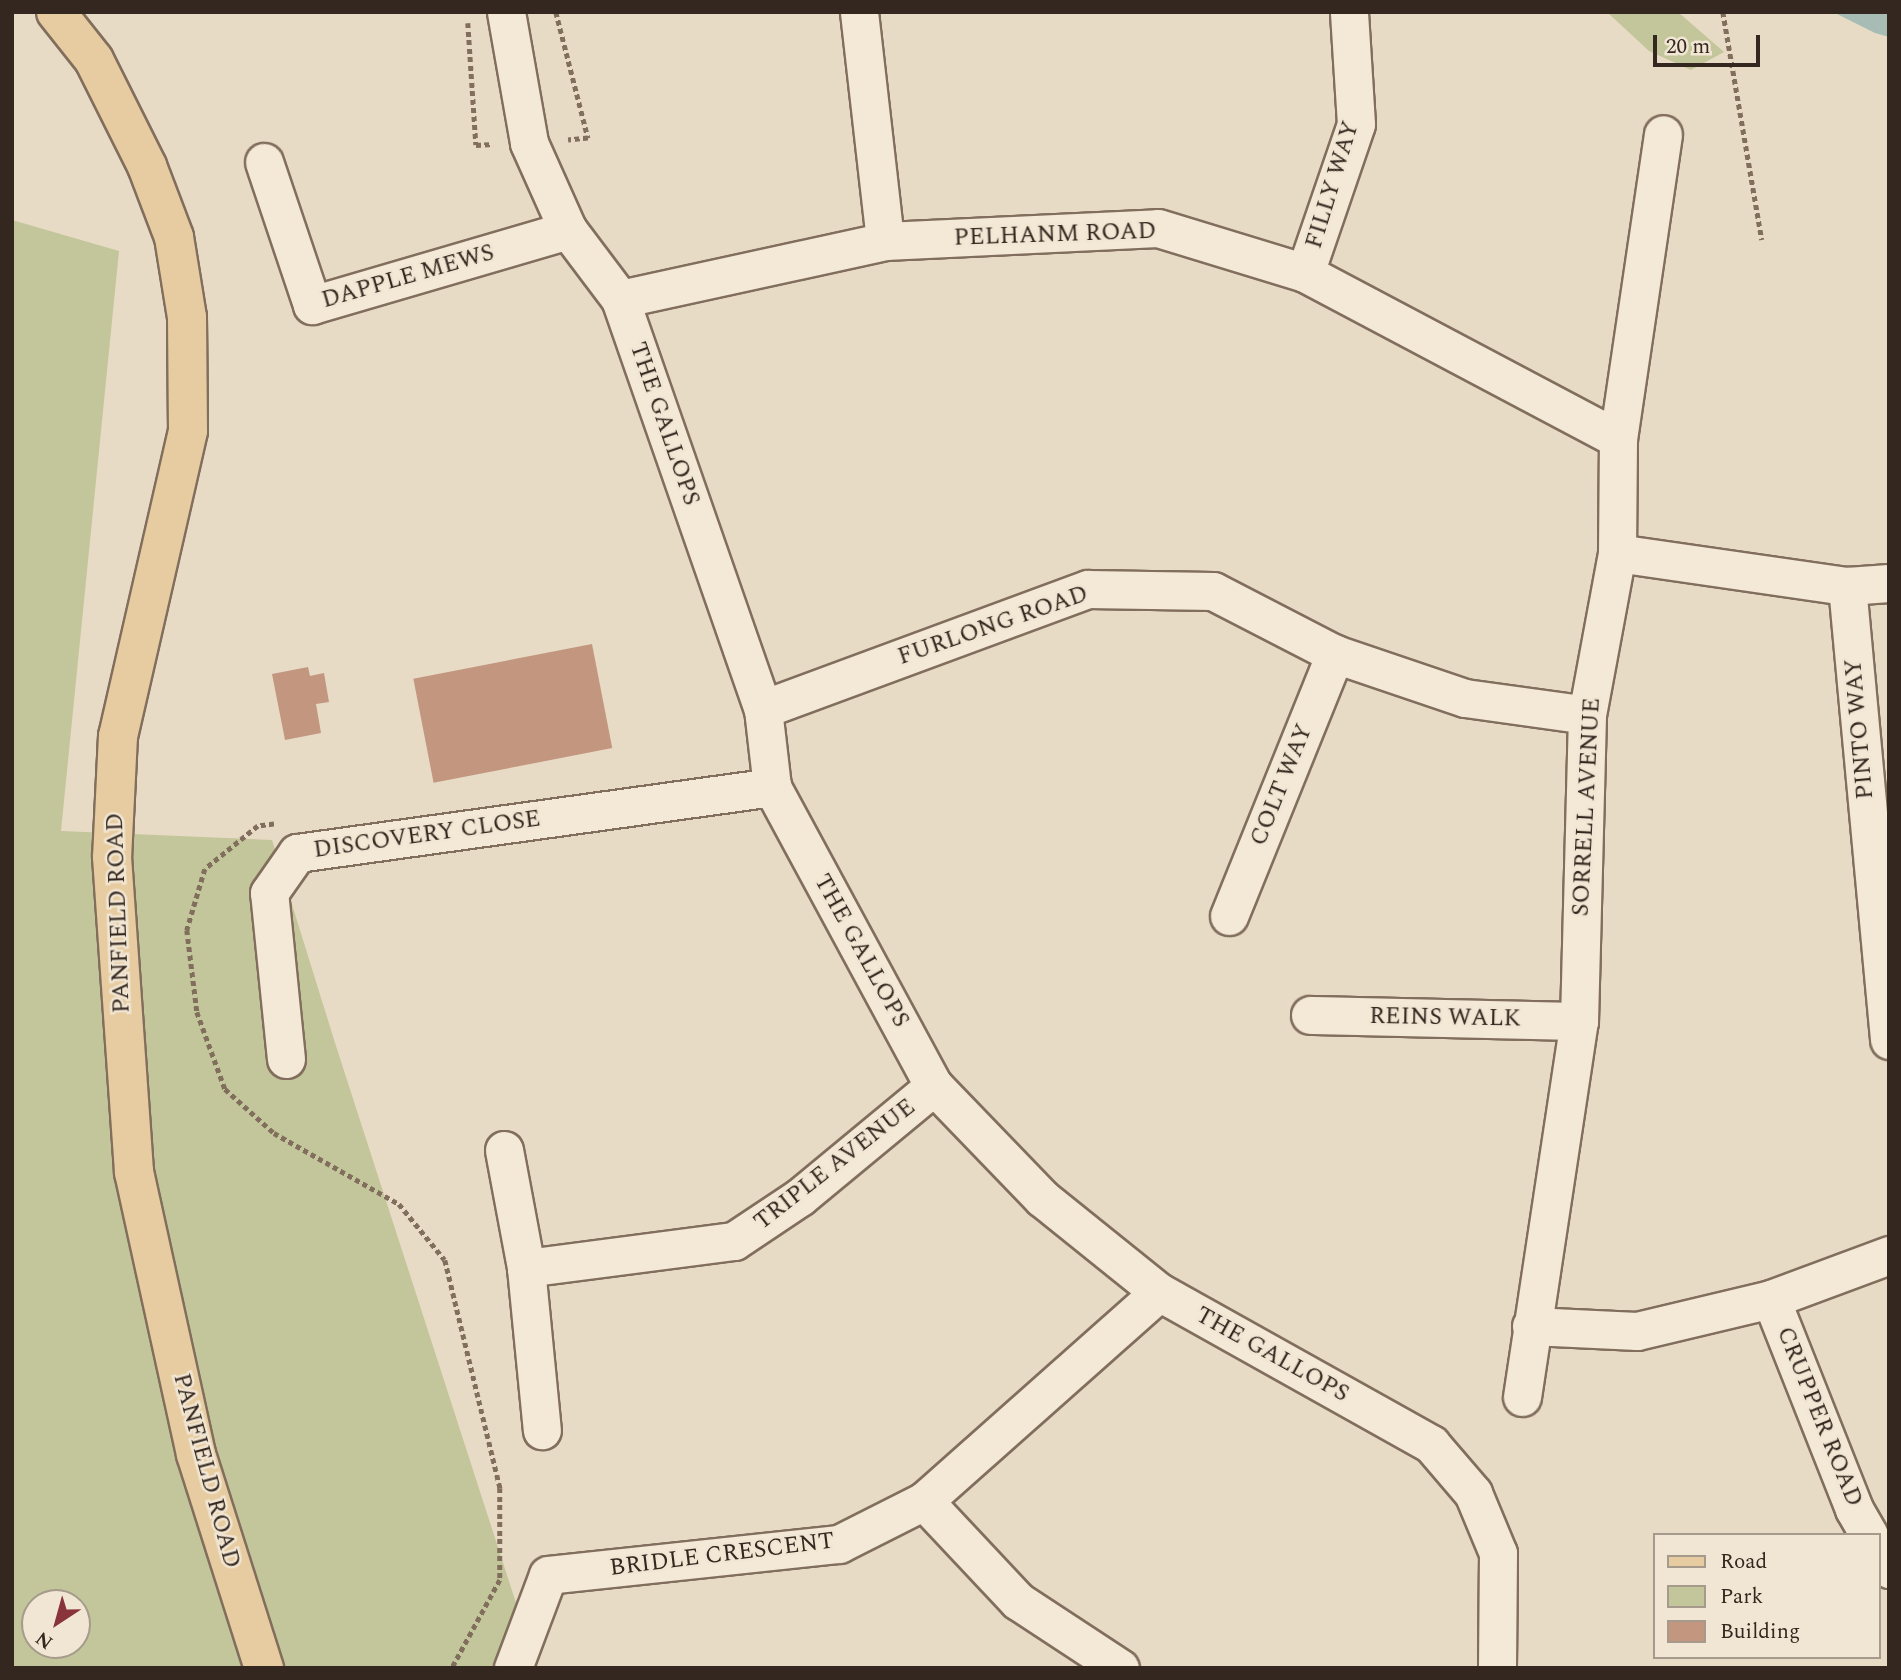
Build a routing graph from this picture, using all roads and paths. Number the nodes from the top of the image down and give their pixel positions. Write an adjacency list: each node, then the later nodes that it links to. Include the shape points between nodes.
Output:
1 (57, 12): 38 (main road, PANFIELD ROAD, via 94,60 147,166 174,237 187,317 188,431 118,736 112,857 134,1172 197,1454)
2 (506, 12): 8 (street, THE GALLOPS, via 529,143)
3 (859, 12): 10 (street)
4 (1349, 12): 11 (street, FILLY WAY, via 1356,124)
5 (1723, 12): 9 (path)
6 (1663, 134): 13 (street, SORRELL AVENUE)
7 (264, 162): 8 (street, DAPPLE MEWS, via 312,305)
8 (568, 230): 12 (street, THE GALLOPS)
9 (1762, 240)
10 (885, 241): 11 (street, PELHANM ROAD, via 1158,228); 12 (street, PELHANM ROAD)
11 (1305, 274): 13 (street, PELHANM ROAD)
12 (620, 299): 18 (street, THE GALLOPS)
13 (1618, 439): 14 (street, SORRELL AVENUE)
14 (1617, 553): 16 (street); 19 (street, SORRELL AVENUE)
15 (1889, 583): 16 (street)
16 (1847, 586): 25 (street, PINTO WAY)
17 (1335, 654): 18 (street, FURLONG ROAD, via 1213,590 1088,589); 19 (street, FURLONG ROAD, via 1465,698); 22 (street, COLT WAY)
18 (762, 709): 20 (street, THE GALLOPS)
19 (1587, 715): 24 (street, SORRELL AVENUE)
20 (772, 787): 26 (street, DISCOVERY CLOSE, via 297,853 269,893); 27 (street, THE GALLOPS)
21 (285, 823): 39 (path, via 258,826 205,869 187,930 197,1012 225,1090 274,1133 399,1204 445,1260 499,1488 500,1580)
22 (1229, 916)
23 (1310, 1015): 24 (street, REINS WALK)
24 (1579, 1021): 33 (street, SORRELL AVENUE)
25 (1889, 1040)
26 (286, 1059)
27 (934, 1086): 30 (street, TRIPLE AVENUE, via 800,1197 734,1241); 31 (street, THE GALLOPS, via 1042,1198)
28 (504, 1150): 30 (street)
29 (1889, 1255): 32 (street)
30 (526, 1268): 35 (street)
31 (1159, 1292): 36 (street, BRIDLE CRESCENT); 42 (street, THE GALLOPS, via 1431,1444 1473,1493 1497,1553)
32 (1771, 1299): 33 (street, via 1636,1331); 37 (street, CRUPPER ROAD)
33 (1531, 1326): 34 (street, SORRELL AVENUE)
34 (1522, 1397)
35 (542, 1430)
36 (924, 1502): 40 (street, BRIDLE CRESCENT, via 839,1544 548,1575); 41 (street, via 1018,1601)
37 (1868, 1533)
38 (264, 1668)
39 (452, 1668)
40 (513, 1668)
41 (1120, 1668)
42 (1497, 1668)

